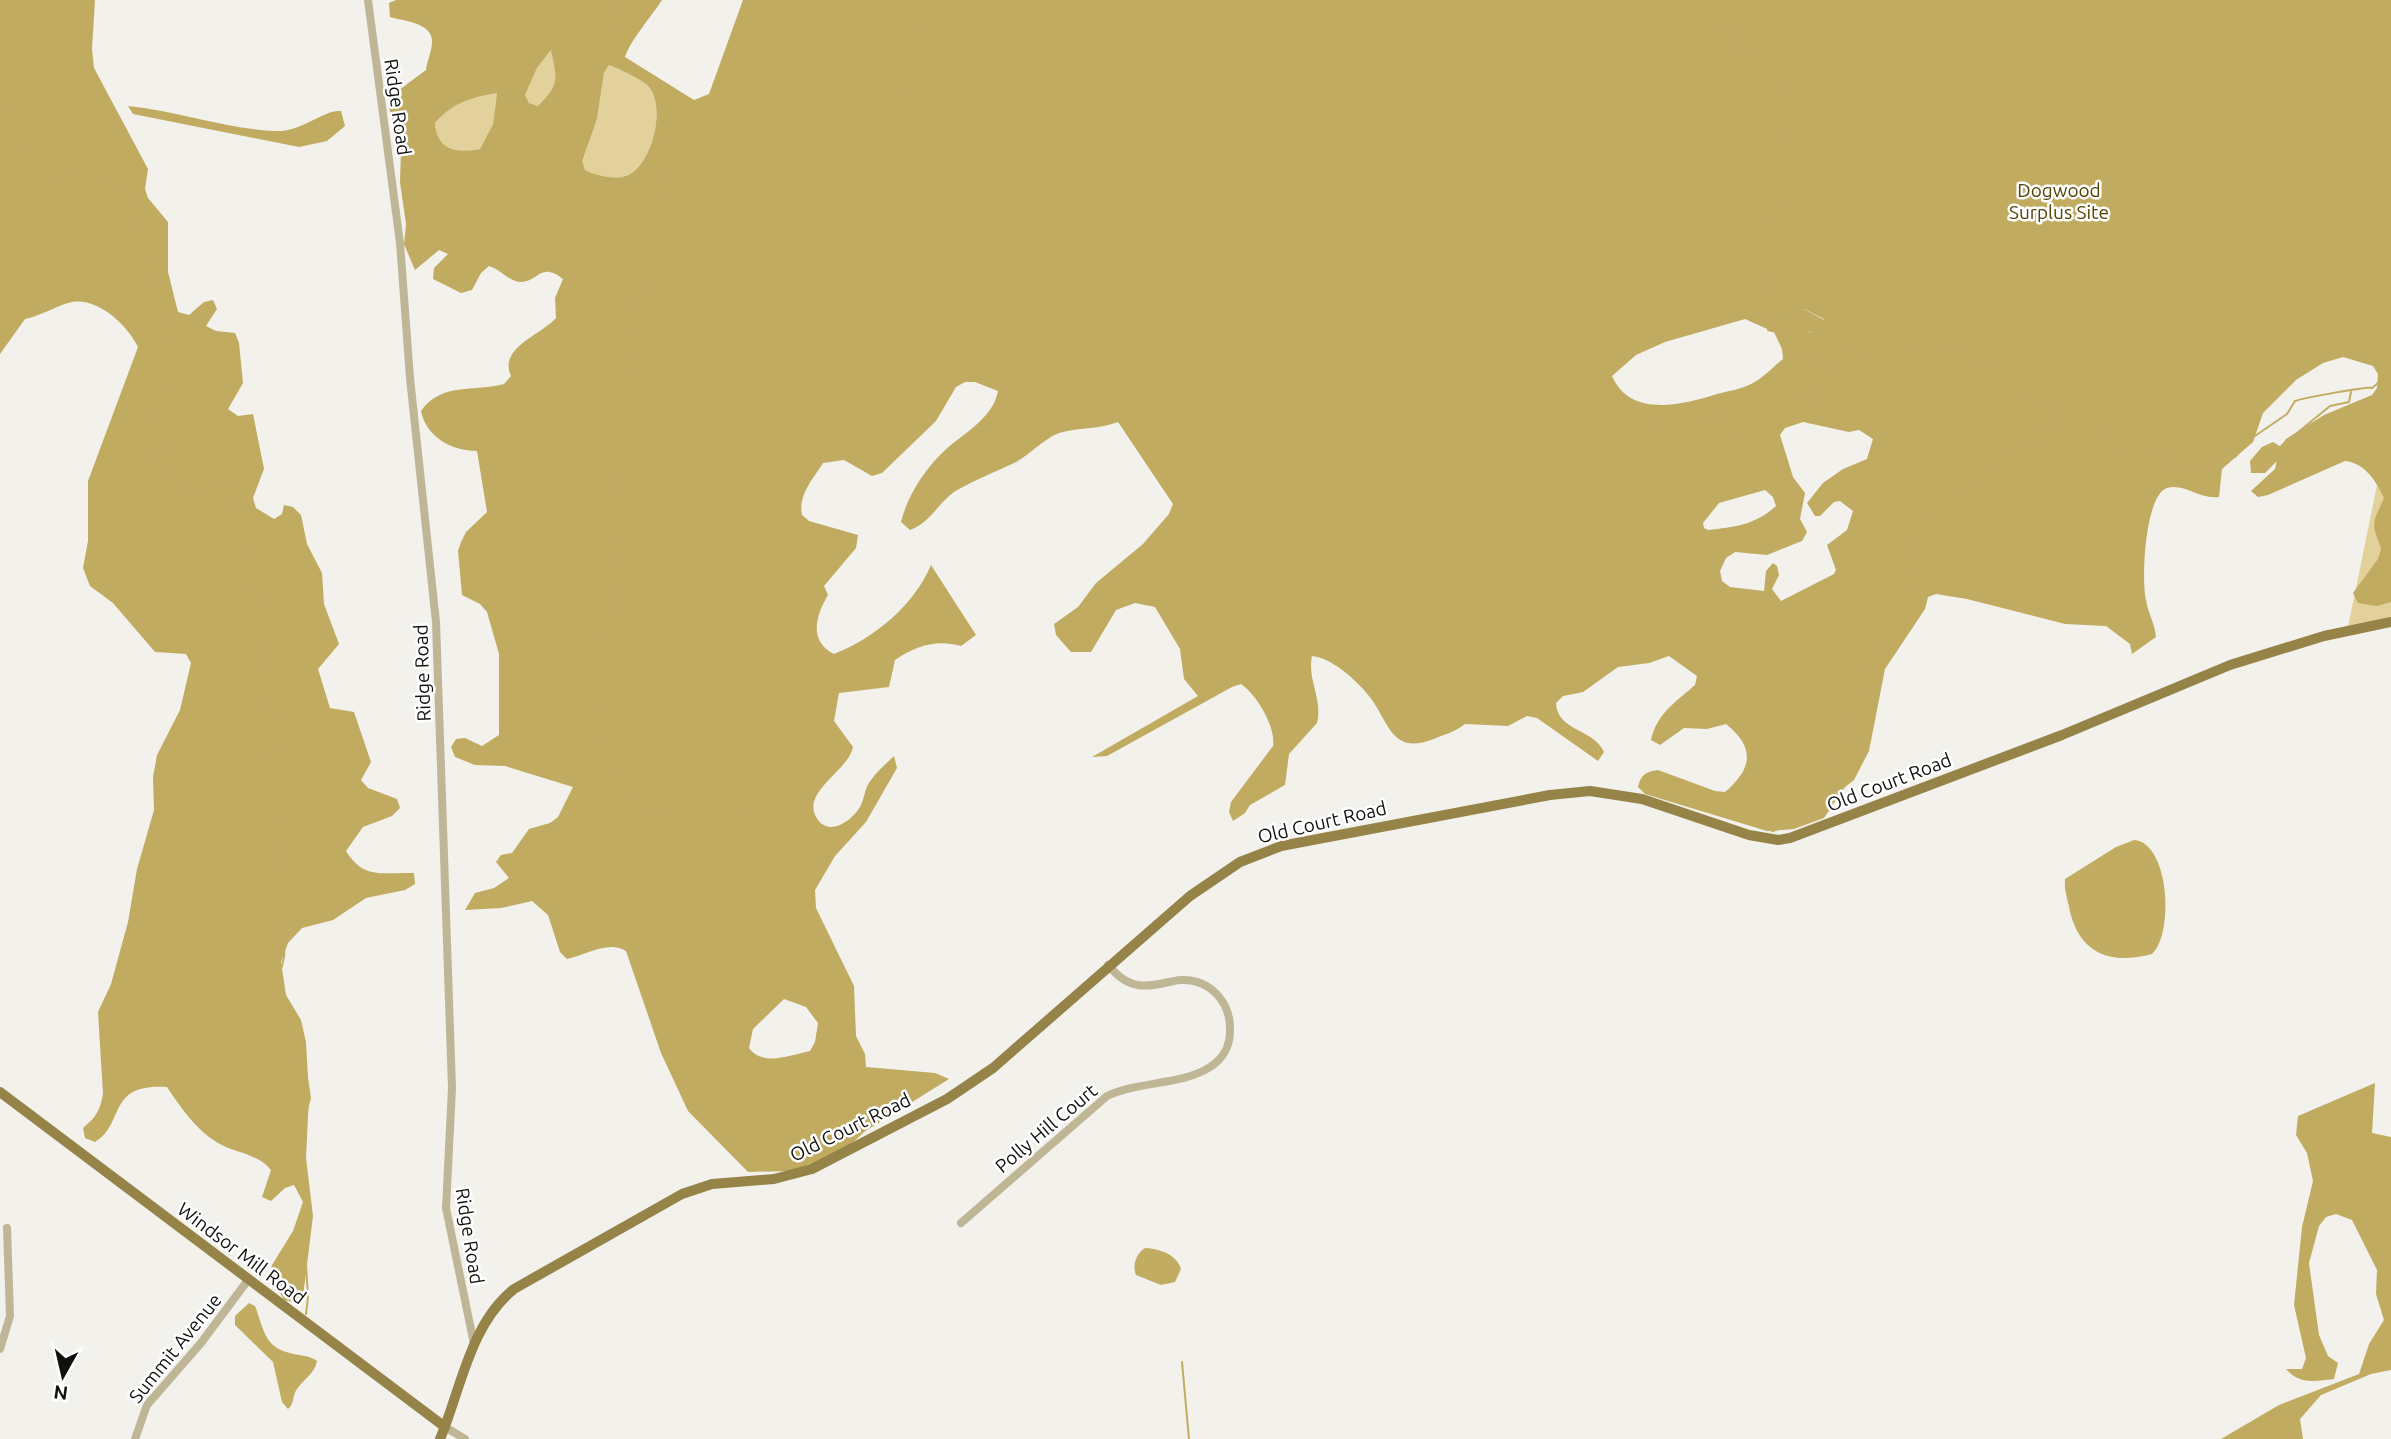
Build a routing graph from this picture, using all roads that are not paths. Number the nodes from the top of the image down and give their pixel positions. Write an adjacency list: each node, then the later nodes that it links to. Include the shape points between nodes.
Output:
1 (368, 0): 9 (street, Ridge Road, via 400,243 435,611 452,1088 446,1199)
2 (2391, 622): 3 (main road, Old Court Road, via 2261,654 1790,838 1749,835 1642,799 1590,791 1280,846 1220,874)
3 (1108, 965): 5 (street, Polly Hill Court, via 1136,985 1185,980 1212,989 1229,1016 1228,1046 1216,1063 1198,1073 1128,1087 1107,1096); 9 (main road, Old Court Road, via 993,1068 947,1099 812,1169 774,1180 712,1184 665,1202 514,1289 491,1311)
4 (0, 1092): 8 (main road, Windsor Mill Road)
5 (961, 1223)
6 (8, 1228): 7 (street)
7 (4, 1245): 10 (street, via 10,1316)
8 (248, 1280): 11 (main road, Windsor Mill Road); 12 (street, Summit Avenue, via 147,1405)
9 (474, 1346): 11 (main road, Old Court Road)
10 (0, 1349)
11 (445, 1427): 13 (main road, Old Court Road); 14 (street, Windsor Mill Road)
12 (135, 1439)
13 (440, 1439)
14 (465, 1439)

